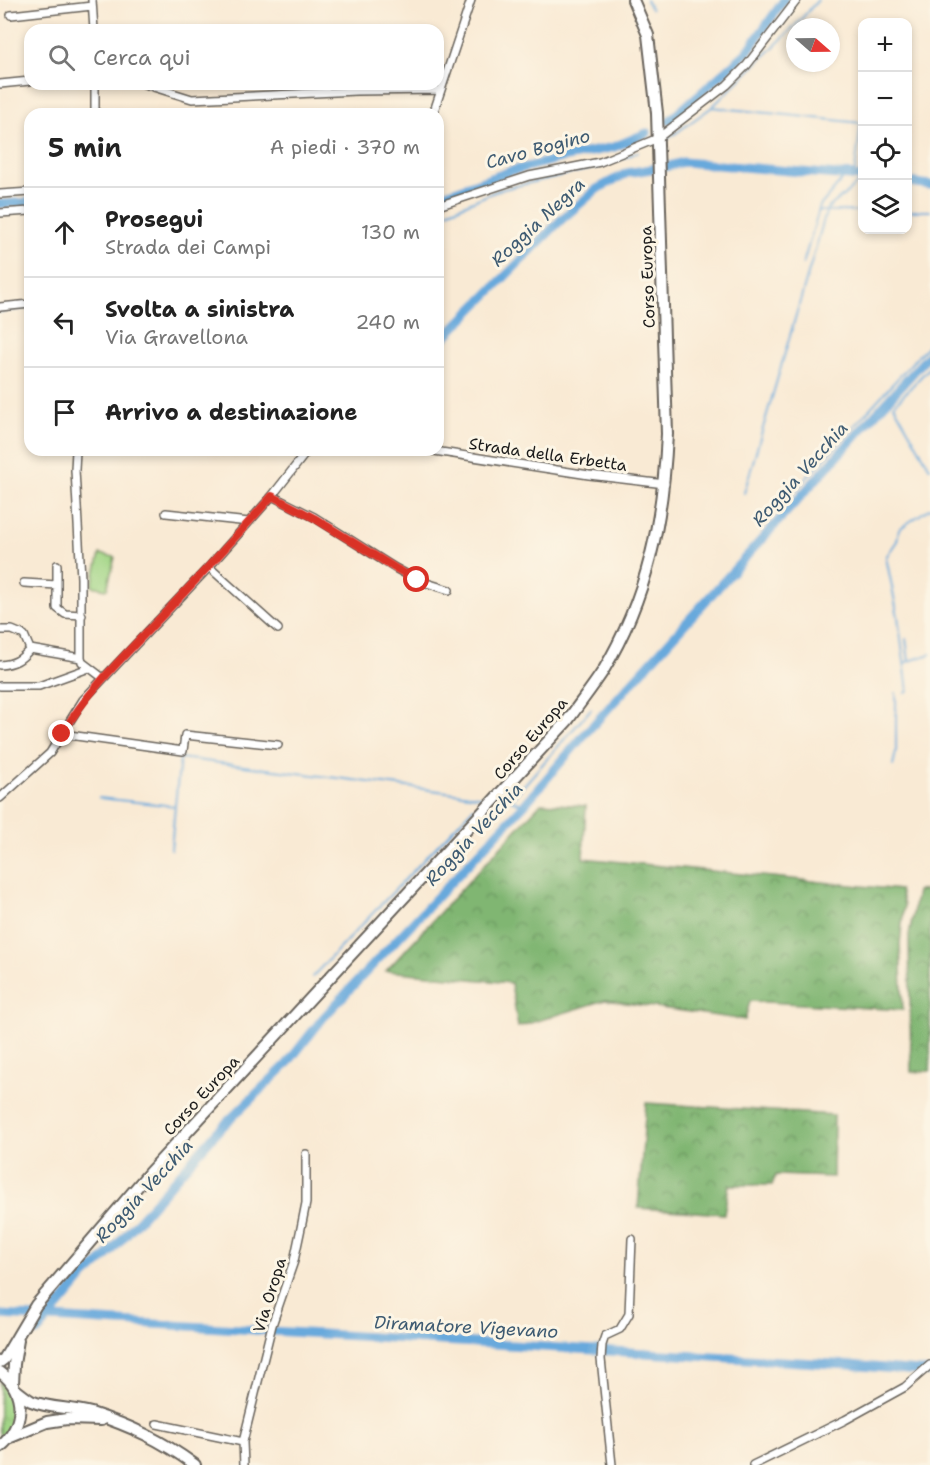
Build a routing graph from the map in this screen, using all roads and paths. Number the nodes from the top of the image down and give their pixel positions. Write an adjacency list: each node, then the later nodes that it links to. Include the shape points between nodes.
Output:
1 (471, 0): 7 (street)
2 (633, 0): 15 (main road, Corso Europa, via 648,35)
3 (797, 0): 15 (street, via 727,85)
4 (92, 3): 5 (street); 6 (street)
5 (11, 15)
6 (94, 24)
7 (444, 78)
8 (24, 82): 9 (street)
9 (0, 84)
10 (163, 90): 11 (street, via 192,99)
11 (440, 90): 14 (street)
12 (95, 92): 13 (street)
13 (95, 108)
14 (435, 108)
15 (658, 138): 18 (street, via 600,162 529,176); 26 (main road, Corso Europa, via 667,434)
16 (24, 192): 17 (street)
17 (0, 194)
18 (444, 204)
19 (24, 211): 20 (street)
20 (0, 213)
21 (24, 305): 22 (street)
22 (0, 307)
23 (444, 452): 26 (street, Strada della Erbetta)
24 (76, 456): 35 (street)
25 (303, 456): 27 (street)
26 (665, 484): 49 (main road, Corso Europa, via 647,570 627,624 602,672 568,720 149,1173 36,1305)
27 (272, 496): 29 (street); 34 (street, via 417,580)
28 (166, 513): 29 (street)
29 (249, 522): 31 (street)
30 (57, 565): 33 (street)
31 (209, 567): 36 (street); 42 (street)
32 (24, 584): 33 (street)
33 (57, 585): 35 (street, via 57,608 65,614)
34 (449, 590)
35 (82, 615): 39 (street)
36 (278, 629)
37 (0, 630): 38 (street, via 24,635)
38 (30, 649): 39 (street); 40 (street, via 22,660)
39 (81, 658): 41 (street)
40 (0, 665)
41 (89, 668): 42 (street); 43 (street, via 39,686)
42 (103, 678): 44 (street)
43 (0, 686)
44 (62, 734): 45 (street, via 183,751 185,735); 46 (street, via 50,753)
45 (278, 745)
46 (0, 798)
47 (306, 1154): 57 (street, Via Oropa, via 306,1203 294,1261 272,1325)
48 (632, 1239): 61 (street, via 629,1314 620,1329 605,1336 602,1345)
49 (20, 1332): 50 (main road, Corso Europa); 53 (main road)
50 (0, 1362)
51 (929, 1365): 62 (street, via 905,1387)
52 (0, 1372): 53 (main road)
53 (14, 1387): 54 (main road, via 30,1400); 56 (main road, via 20,1414)
54 (109, 1420): 56 (main road, via 47,1422); 59 (main road, via 154,1437)
55 (157, 1424): 57 (street)
56 (11, 1437): 58 (main road)
57 (243, 1442): 60 (street, Via Oropa)
58 (0, 1447)
59 (195, 1465)
60 (244, 1465)
61 (612, 1465)
62 (753, 1465)

